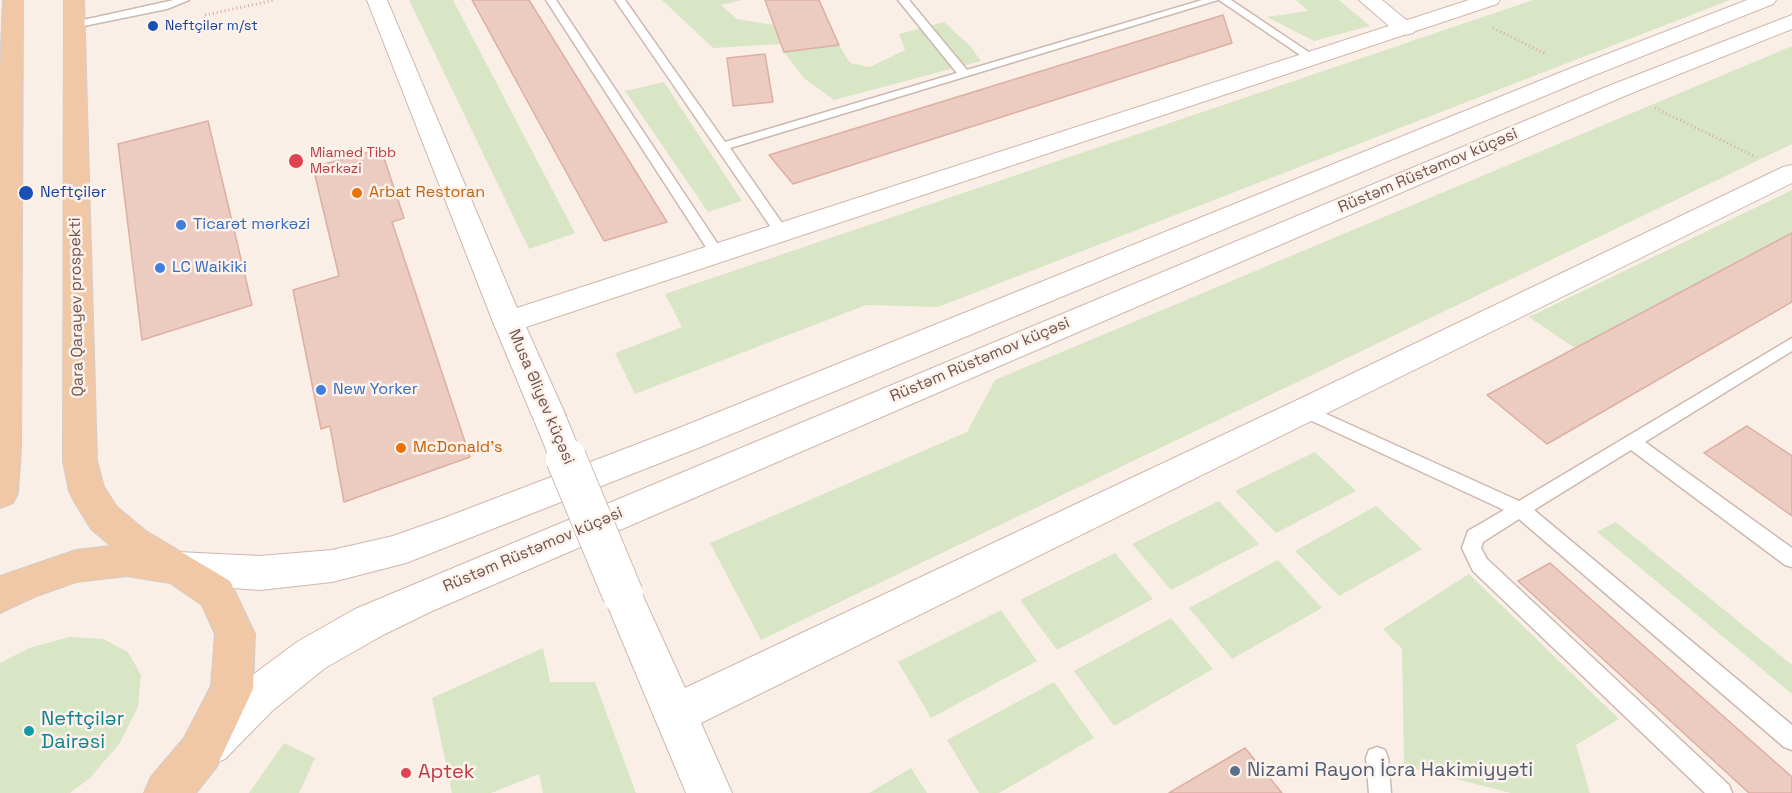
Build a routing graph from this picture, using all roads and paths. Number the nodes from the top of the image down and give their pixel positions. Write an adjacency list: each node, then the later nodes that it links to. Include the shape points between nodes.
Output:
1 (13, 0): 30 (main road)
2 (184, 0): 14 (lane, via 167,6)
3 (275, 0): 15 (path)
4 (377, 0): 26 (street, Musa Əliyev küçəsi)
5 (551, 0): 25 (lane)
6 (620, 0): 22 (lane)
7 (903, 0): 20 (lane)
8 (1213, 0): 20 (lane)
9 (1224, 0): 19 (lane)
10 (1369, 0): 17 (street)
11 (1490, 0): 13 (street)
12 (1767, 0): 33 (street, Rüstəm Rüstəmov küçəsi, via 697,434 393,552 332,566 260,573)
13 (1454, 5): 17 (street); 18 (path)
14 (74, 13): 33 (main road, Qara Qarayev prospekti, via 80,461 87,491 104,518 133,542)
15 (200, 16)
16 (1792, 21): 37 (street, Rüstəm Rüstəmov küçəsi, via 1608,95 407,604 311,655 257,697)
17 (1405, 28): 19 (street)
18 (1546, 54)
19 (1313, 59): 24 (street)
20 (964, 75): 22 (lane)
21 (1654, 107): 23 (path)
22 (721, 147): 24 (lane)
23 (1791, 173): 28 (street)
24 (782, 233): 25 (street)
25 (718, 255): 26 (street)
26 (508, 322): 35 (street, Musa Əliyev küçəsi, bridge)
27 (1789, 350): 29 (lane)
28 (1305, 411): 31 (lane); 35 (street)
29 (1632, 442): 31 (lane); 32 (lane)
30 (0, 493)
31 (1521, 510): 36 (lane); 43 (lane, via 1475,537 1471,548 1480,565)
32 (1792, 559)
33 (178, 568): 34 (main road, via 127,561 76,566 22,584); 37 (main road, Qara Qarayev prospekti, via 216,593 236,634 232,689)
34 (0, 596)
35 (675, 714): 41 (street, Musa Əliyev küçəsi)
36 (1792, 739)
37 (200, 753): 39 (main road); 40 (main road)
38 (1377, 758): 42 (lane)
39 (167, 793)
40 (179, 793)
41 (709, 793)
42 (1380, 793)
43 (1721, 793)

